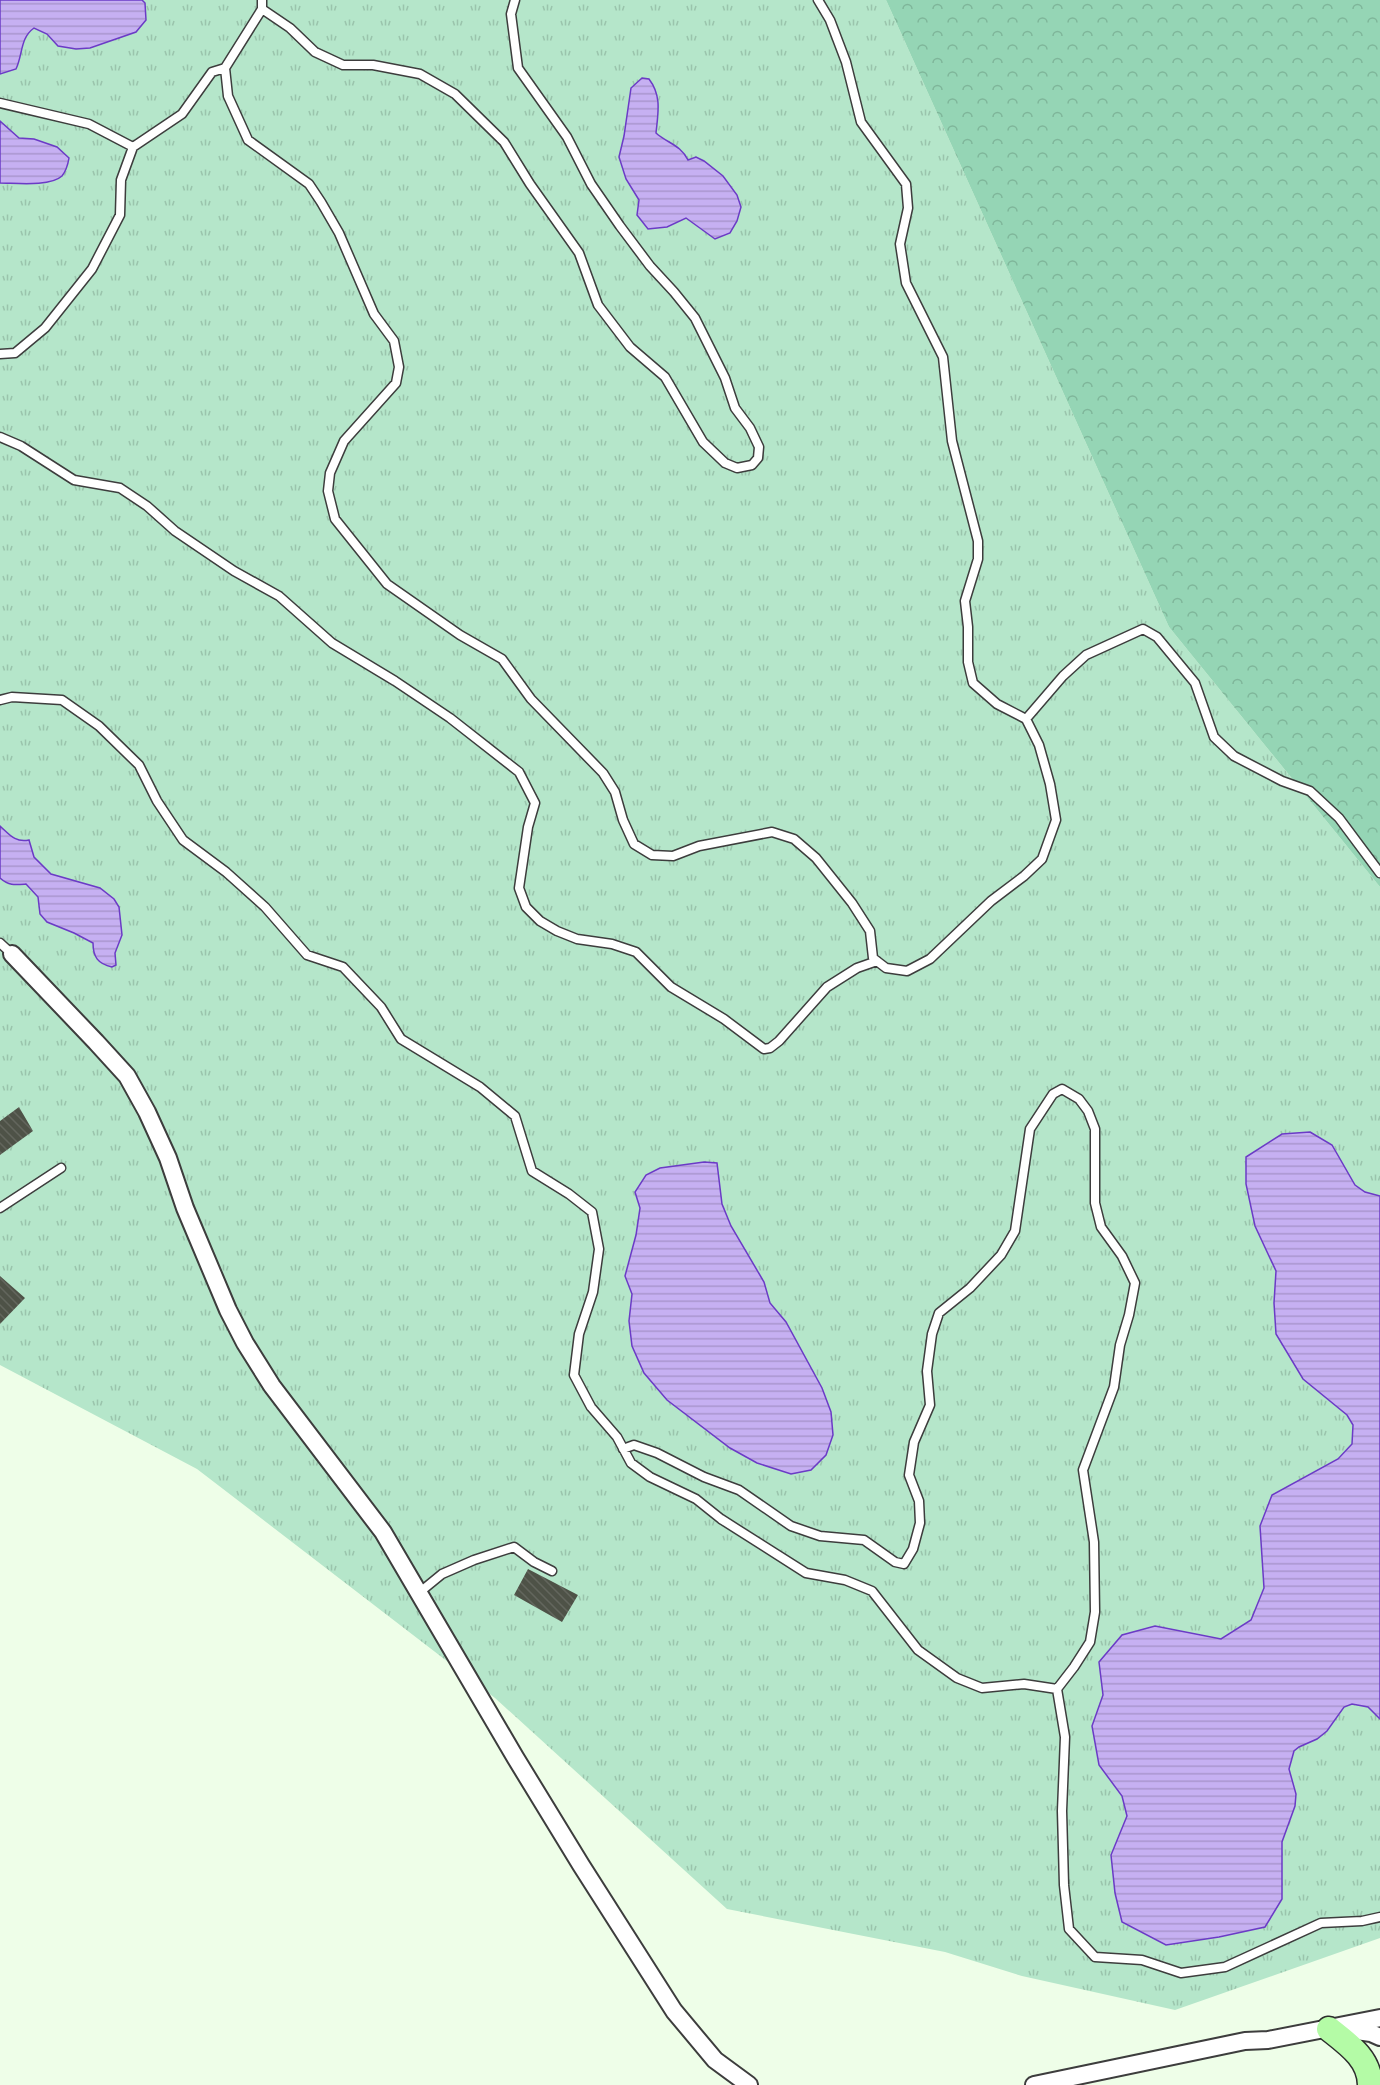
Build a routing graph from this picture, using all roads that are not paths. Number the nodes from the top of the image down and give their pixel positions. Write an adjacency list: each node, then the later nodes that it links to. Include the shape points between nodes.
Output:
1 (515, 0): 3 (lane, via 512,14 518,68 567,137 591,184 620,226 695,318 725,378 735,408 759,447 759,458 752,465 731,466 703,442 665,377 630,346 598,305 579,253 504,142 454,94 420,74 373,65 343,65 315,52)
2 (818, 0): 10 (lane, via 846,62 861,122 906,184 908,208 900,244 906,283 943,357 952,441 978,541 978,559 965,601 973,683 997,704)
3 (262, 4): 4 (lane)
4 (225, 68): 6 (lane, via 212,72 182,114); 13 (lane, via 228,96 248,140 309,184 339,233 374,314 393,341 399,367 396,383 344,441 330,473 328,491 335,519 387,584 502,659 531,699 603,773 615,792 634,844 652,855 673,856 699,846 772,832 794,839 816,858 852,903 870,931 873,958)
5 (0, 103): 6 (lane, via 89,124)
6 (133, 147): 7 (lane, via 122,180 120,214 92,269 45,328 15,353)
7 (0, 354)
8 (0, 437): 13 (lane, via 74,480 120,488 175,531 279,596 332,643 450,717 519,772 535,803 519,888 526,907 540,921 577,939 636,952 671,987 764,1049 779,1041 827,987 857,968)
9 (0, 700): 16 (lane, via 62,700 99,726 139,765 183,840 265,907 307,955 343,967 381,1007 401,1040 480,1087 516,1116 532,1171 592,1212 599,1249 593,1292 579,1334 574,1375 591,1407)
10 (1026, 719): 11 (lane, via 1086,655 1143,629 1157,637 1196,683 1214,737 1234,756 1310,791 1339,818); 13 (lane, via 1039,745 1056,820 1042,859 930,959 907,971 886,968)
11 (1380, 873)
12 (6, 949): 18 (street, via 127,1076 164,1149 185,1208 245,1343 272,1386 383,1532)
13 (877, 961)
14 (61, 1168): 15 (lane)
15 (0, 1208)
16 (623, 1449): 19 (lane, via 631,1463 650,1477 696,1499 806,1572 845,1580 872,1591 918,1650 957,1678 982,1688 1024,1683); 19 (lane, via 634,1445 657,1453 739,1490 791,1526 820,1536 864,1540 904,1564 920,1524 919,1501 909,1475 914,1442 930,1405 927,1371 932,1334 939,1313 1001,1255 1015,1231 1030,1129 1053,1094 1062,1089 1089,1111 1095,1130 1095,1203 1101,1227 1135,1283 1114,1388 1083,1470 1094,1542 1095,1612 1090,1642)
17 (552, 1571): 18 (lane, via 514,1547 442,1574)
18 (420, 1592): 24 (street, via 521,1767 674,2011 715,2060)
19 (1057, 1689): 20 (lane, via 1065,1737 1062,1811 1069,1929 1095,1957 1142,1960 1182,1973 1225,1966 1321,1923)
20 (1380, 1917)
21 (1380, 2018): 22 (street)
22 (1329, 2029): 23 (street); 25 (street, via 1245,2041); 26 (main road, via 1366,2063)
23 (1380, 2037)
24 (749, 2085)
25 (1034, 2085)
26 (1370, 2085)

